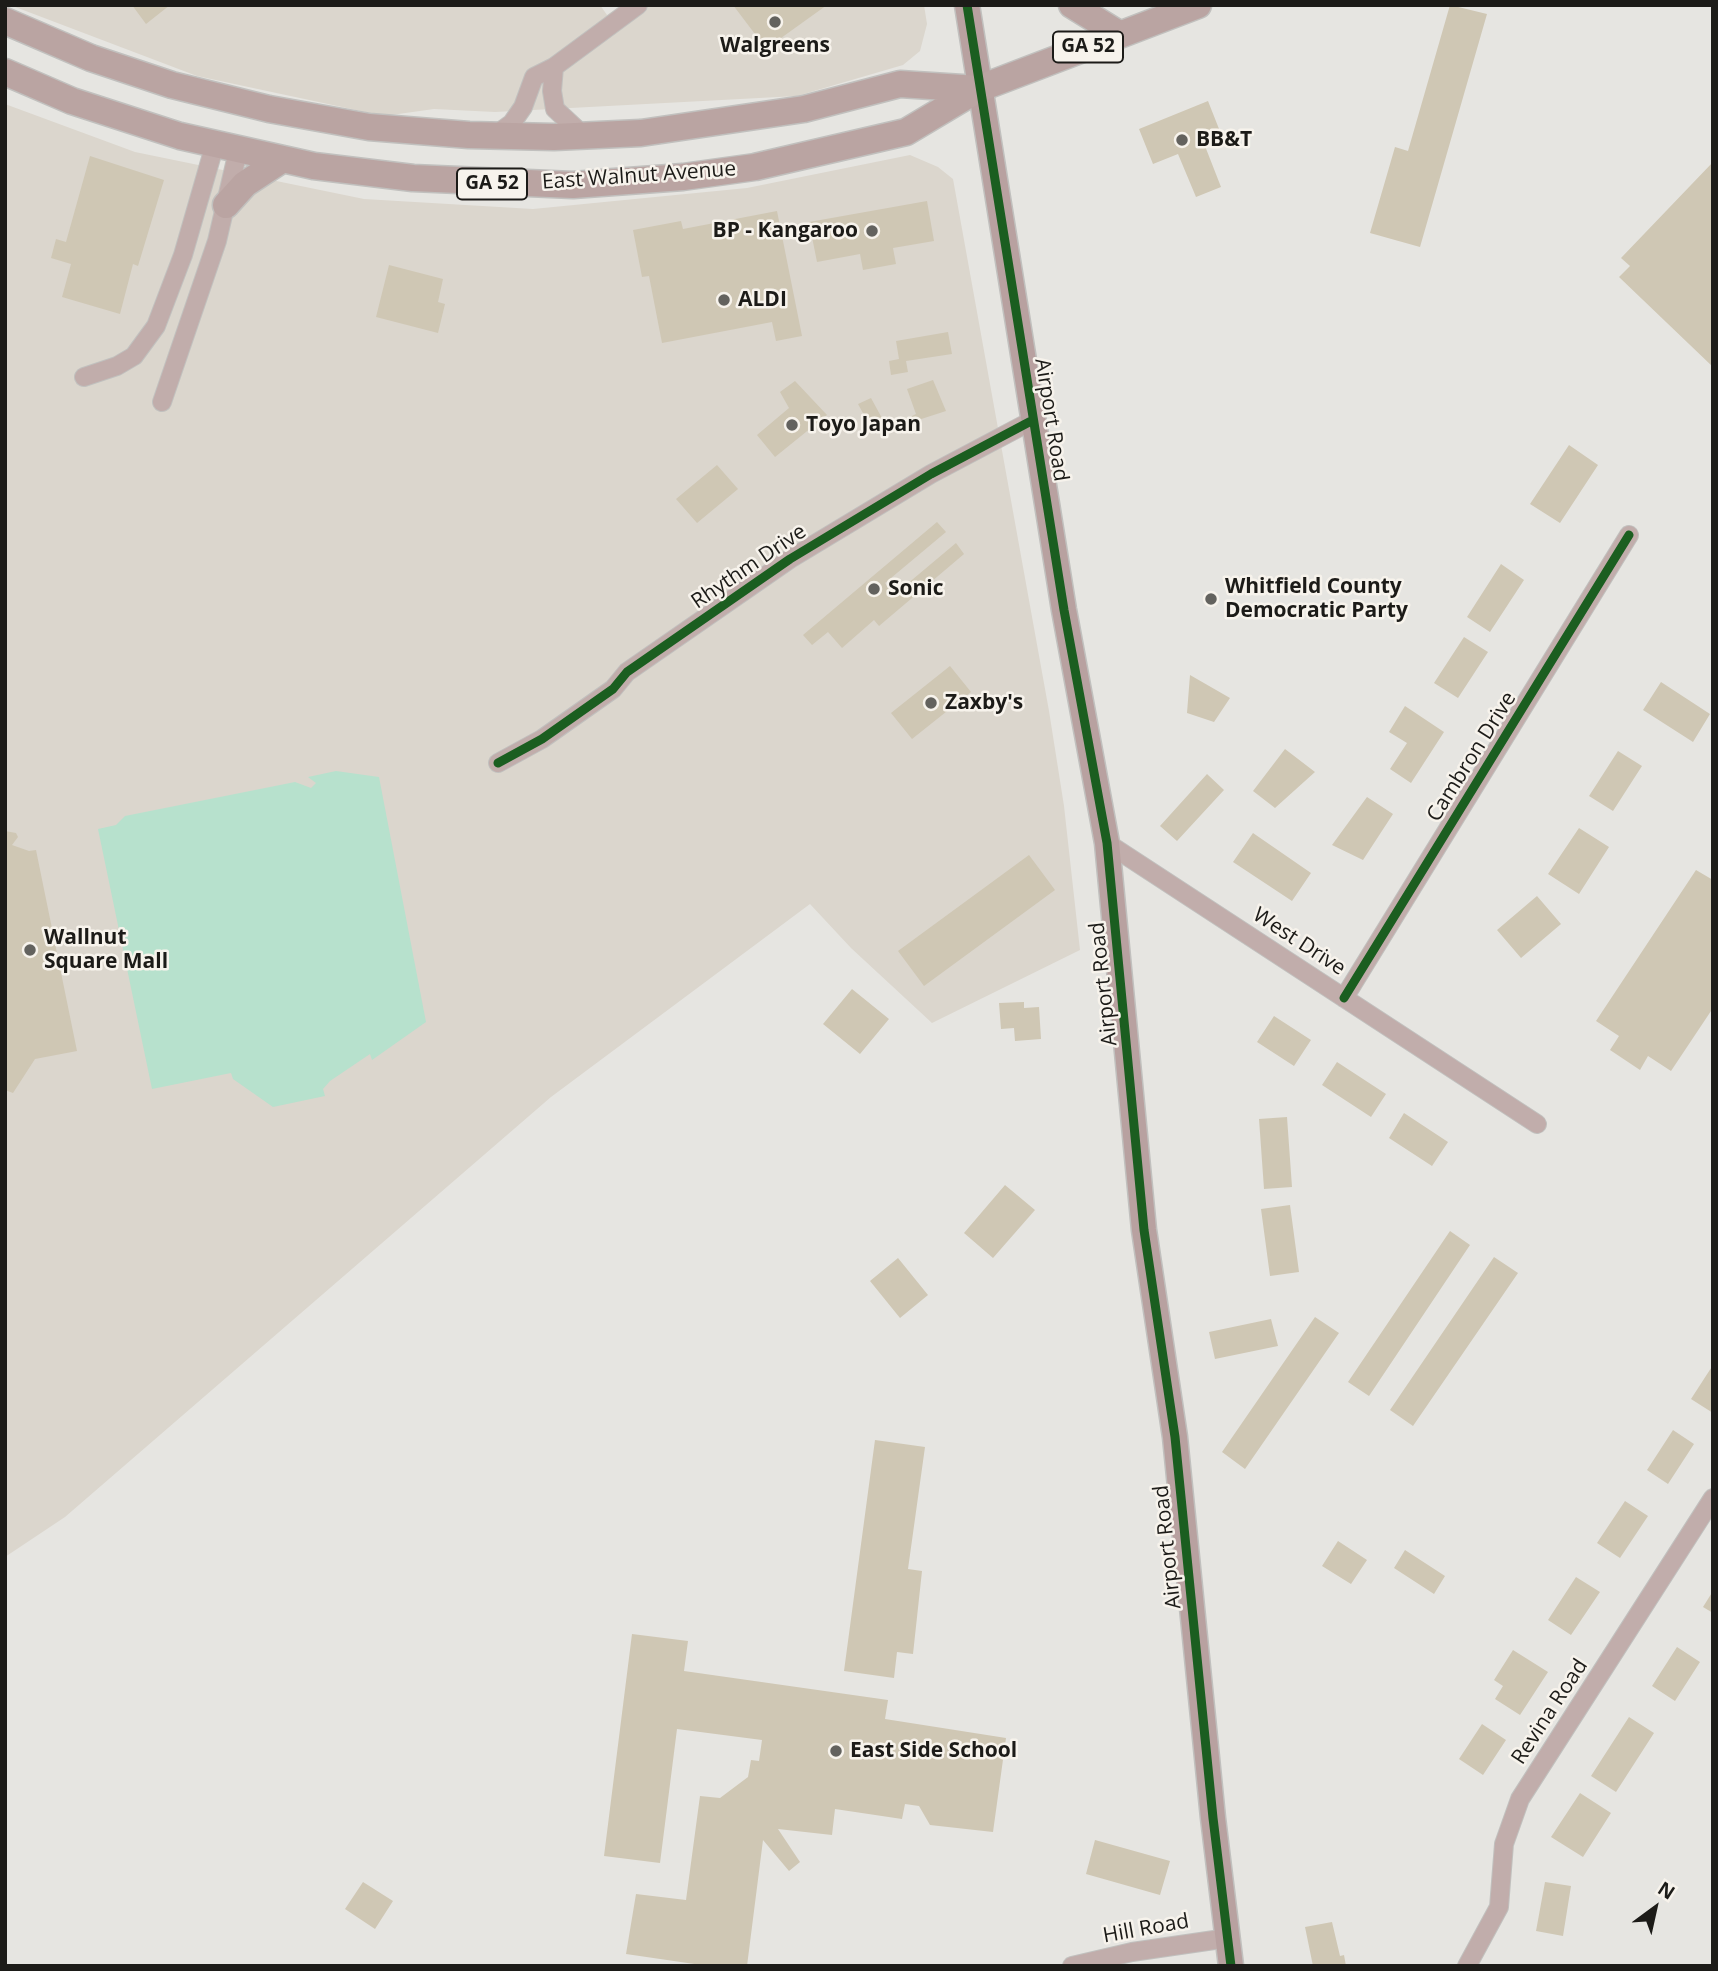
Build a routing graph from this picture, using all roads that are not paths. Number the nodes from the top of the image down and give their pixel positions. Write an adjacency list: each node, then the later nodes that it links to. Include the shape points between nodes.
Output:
1 (638, 5): 7 (street)
2 (967, 5): 9 (street, Airport Road)
3 (1072, 5): 6 (main road)
4 (1198, 5): 6 (main road, East Walnut Avenue / GA 52)
5 (5, 21): 10 (main road, East Walnut Avenue / GA 52, via 172,85 269,109 369,127)
6 (1119, 34): 9 (main road, East Walnut Avenue / GA 52)
7 (554, 67): 10 (street, via 534,77 523,107); 11 (street, via 555,109)
8 (5, 72): 12 (main road, East Walnut Avenue / GA 52, via 72,101)
9 (978, 89): 11 (main road, East Walnut Avenue / GA 52, via 900,84 727,123); 13 (main road, East Walnut Avenue / GA 52, via 906,131 820,153 683,177 498,184 413,178); 17 (street, Airport Road)
10 (494, 135): 11 (main road, East Walnut Avenue / GA 52)
11 (584, 135)
12 (226, 147): 13 (main road, East Walnut Avenue / GA 52); 14 (street); 15 (street, via 156,326 134,356)
13 (283, 159): 14 (main road)
14 (226, 205): 16 (street)
15 (85, 376)
16 (162, 402)
17 (1033, 420): 19 (street, Rhythm Drive, via 808,547 627,672 613,689 542,739); 20 (street, Airport Road)
18 (1629, 535): 21 (street, Cambron Drive)
19 (498, 764)
20 (1107, 843): 21 (street, West Drive); 24 (street, Airport Road, via 1144,1230 1175,1437)
21 (1344, 998): 22 (street, West Drive)
22 (1537, 1124)
23 (1713, 1499): 27 (street, Revina Road, via 1520,1799 1504,1844 1499,1908)
24 (1228, 1938): 25 (street, Hill Road); 26 (street, Airport Road)
25 (1072, 1966)
26 (1231, 1966)
27 (1467, 1966)

